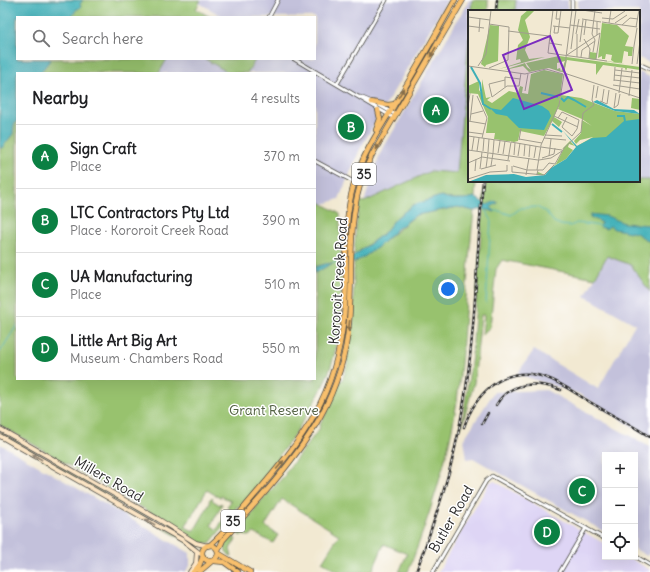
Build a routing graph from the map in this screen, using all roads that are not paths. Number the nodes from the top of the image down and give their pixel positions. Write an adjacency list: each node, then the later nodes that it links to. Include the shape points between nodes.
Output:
1 (278, 0): 5 (street)
2 (386, 0): 9 (street)
3 (455, 0): 12 (main road, Kororoit Creek Road / 35, one-way to 3)
4 (463, 0): 15 (main road, Kororoit Creek Road / 35, one-way to 15)
5 (269, 16)
6 (296, 60): 9 (street)
7 (640, 64): 8 (street)
8 (650, 69)
9 (337, 84): 10 (street)
10 (353, 94): 11 (street); 13 (street)
11 (371, 102): 12 (main road); 14 (street)
12 (395, 104): 14 (main road, Kororoit Creek Road / 35)
13 (378, 110): 14 (street); 16 (main road, via 379,123)
14 (389, 114): 15 (street); 16 (main road, Kororoit Creek Road / 35)
15 (395, 117): 19 (main road, Kororoit Creek Road / 35, one-way to 19, via 369,161 362,180 354,209)
16 (372, 141): 18 (main road, Kororoit Creek Road / 35)
17 (316, 162): 18 (street)
18 (354, 182): 19 (main road, Kororoit Creek Road / 35, via 348,206)
19 (349, 246): 24 (main road, Kororoit Creek Road / 35, one-way to 19, via 289,454 315,417 330,383 338,356); 26 (main road, Kororoit Creek Road / 35, one-way to 26, via 349,321 338,379 323,413 304,445 223,540)
20 (0, 429): 24 (main road, Millers Road, via 158,519 196,544)
21 (0, 436): 25 (main road, Millers Road, one-way to 21)
22 (586, 528): 23 (street); 35 (street, Butler Road, via 496,477 489,477); 36 (street)
23 (602, 537)
24 (209, 546): 26 (main road, 35, via 215,547); 27 (main road, 35, via 204,548)
25 (197, 551): 27 (main road, Millers Road); 31 (main road)
26 (218, 552): 29 (main road, 35, via 217,558); 34 (main road)
27 (203, 556): 29 (main road, via 206,560); 31 (main road, 35, via 199,566)
28 (638, 557): 30 (street)
29 (213, 561): 32 (main road, 35); 33 (main road, via 224,562)
30 (650, 563)
31 (192, 572)
32 (199, 572)
33 (238, 572)
34 (250, 572)
35 (433, 572)
36 (560, 572)

